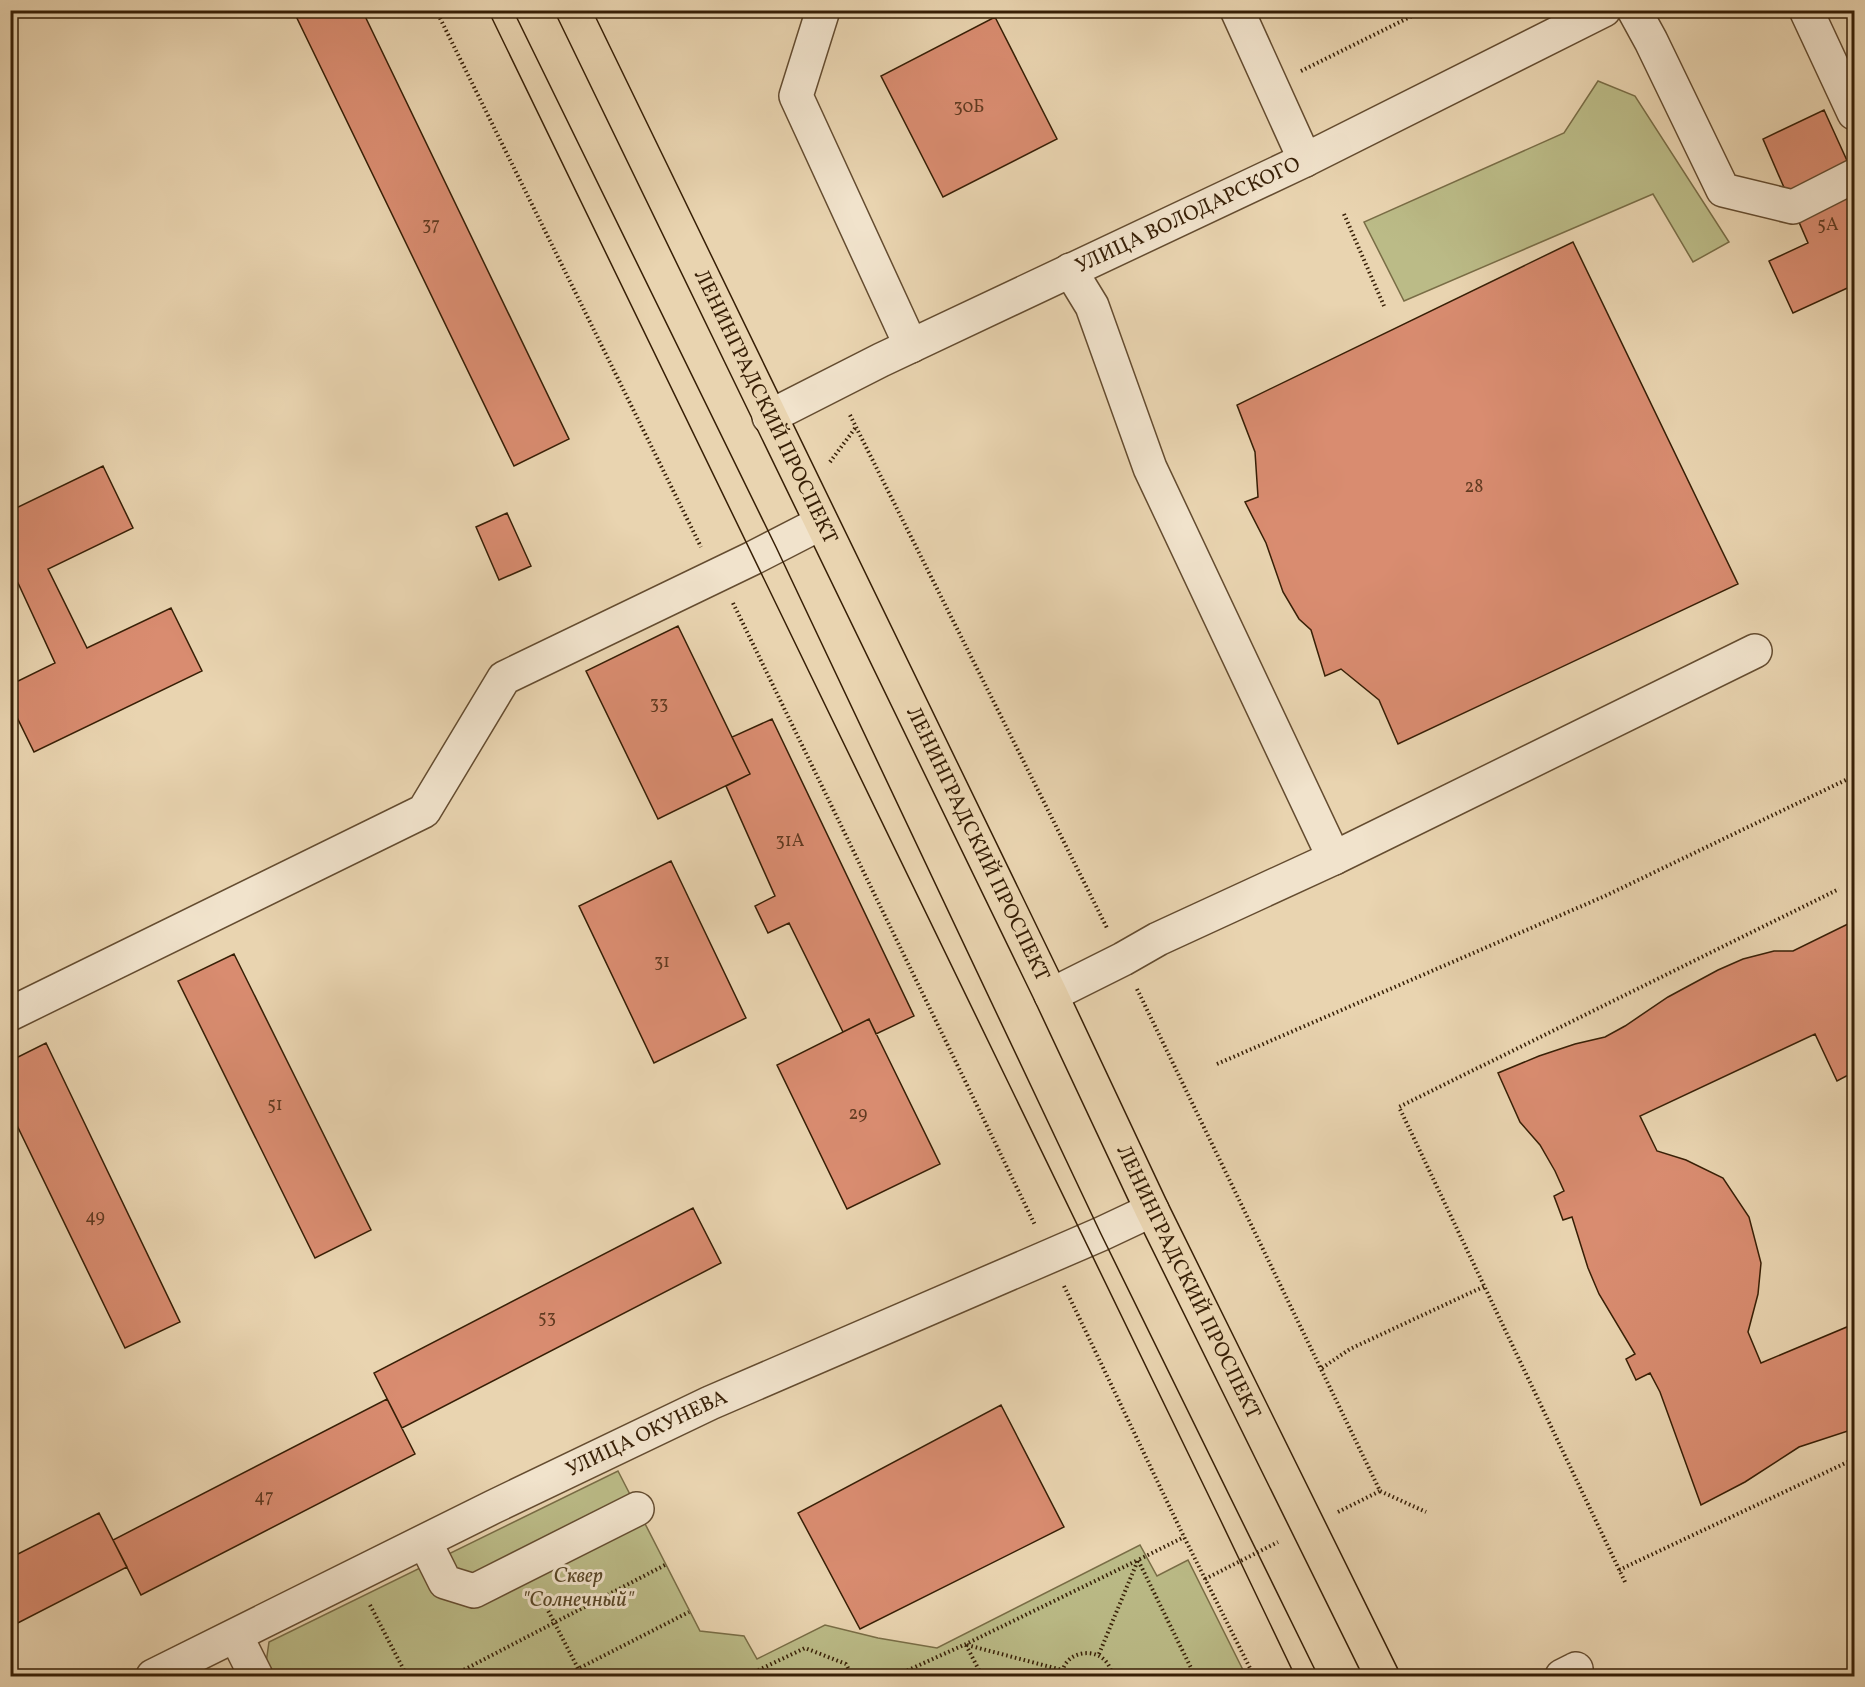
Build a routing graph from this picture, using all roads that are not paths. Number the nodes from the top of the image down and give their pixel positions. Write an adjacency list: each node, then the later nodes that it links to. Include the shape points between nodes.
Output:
1 (573, 10): 12 (main road, ЛЕНИНГРАДСКИЙ ПРОСПЕКТ)
2 (823, 10): 11 (street, via 796,96)
3 (1237, 10): 8 (street)
4 (1604, 10): 8 (street, УЛИЦА ВОЛОДАРСКОГО)
5 (1634, 10): 9 (street, via 1723,190 1793,207)
6 (1806, 10): 7 (street)
7 (1854, 113)
8 (1305, 160): 10 (street, УЛИЦА ВОЛОДАРСКОГО)
9 (1854, 176)
10 (1070, 270): 11 (street, УЛИЦА ВОЛОДАРСКОГО); 15 (street, via 1092,306 1150,468)
11 (911, 345): 12 (street, УЛИЦА ВОЛОДАРСКОГО)
12 (770, 417): 13 (main road, ЛЕНИНГРАДСКИЙ ПРОСПЕКТ)
13 (821, 523): 16 (main road, ЛЕНИНГРАДСКИЙ ПРОСПЕКТ); 17 (street, via 504,678 424,811)
14 (1755, 651): 15 (street)
15 (1334, 858): 16 (street, via 1158,939)
16 (1051, 995): 18 (main road, ЛЕНИНГРАДСКИЙ ПРОСПЕКТ)
17 (10, 1014)
18 (1152, 1210): 20 (street, УЛИЦА ОКУНЕВА, via 710,1403); 24 (main road, ЛЕНИНГРАДСКИЙ ПРОСПЕКТ)
19 (637, 1509): 20 (street, via 474,1591 445,1582)
20 (425, 1542): 21 (street, УЛИЦА ОКУНЕВА)
21 (236, 1636): 22 (street, УЛИЦА ОКУНЕВА); 23 (street)
22 (153, 1677)
23 (256, 1677)
24 (1382, 1677)

